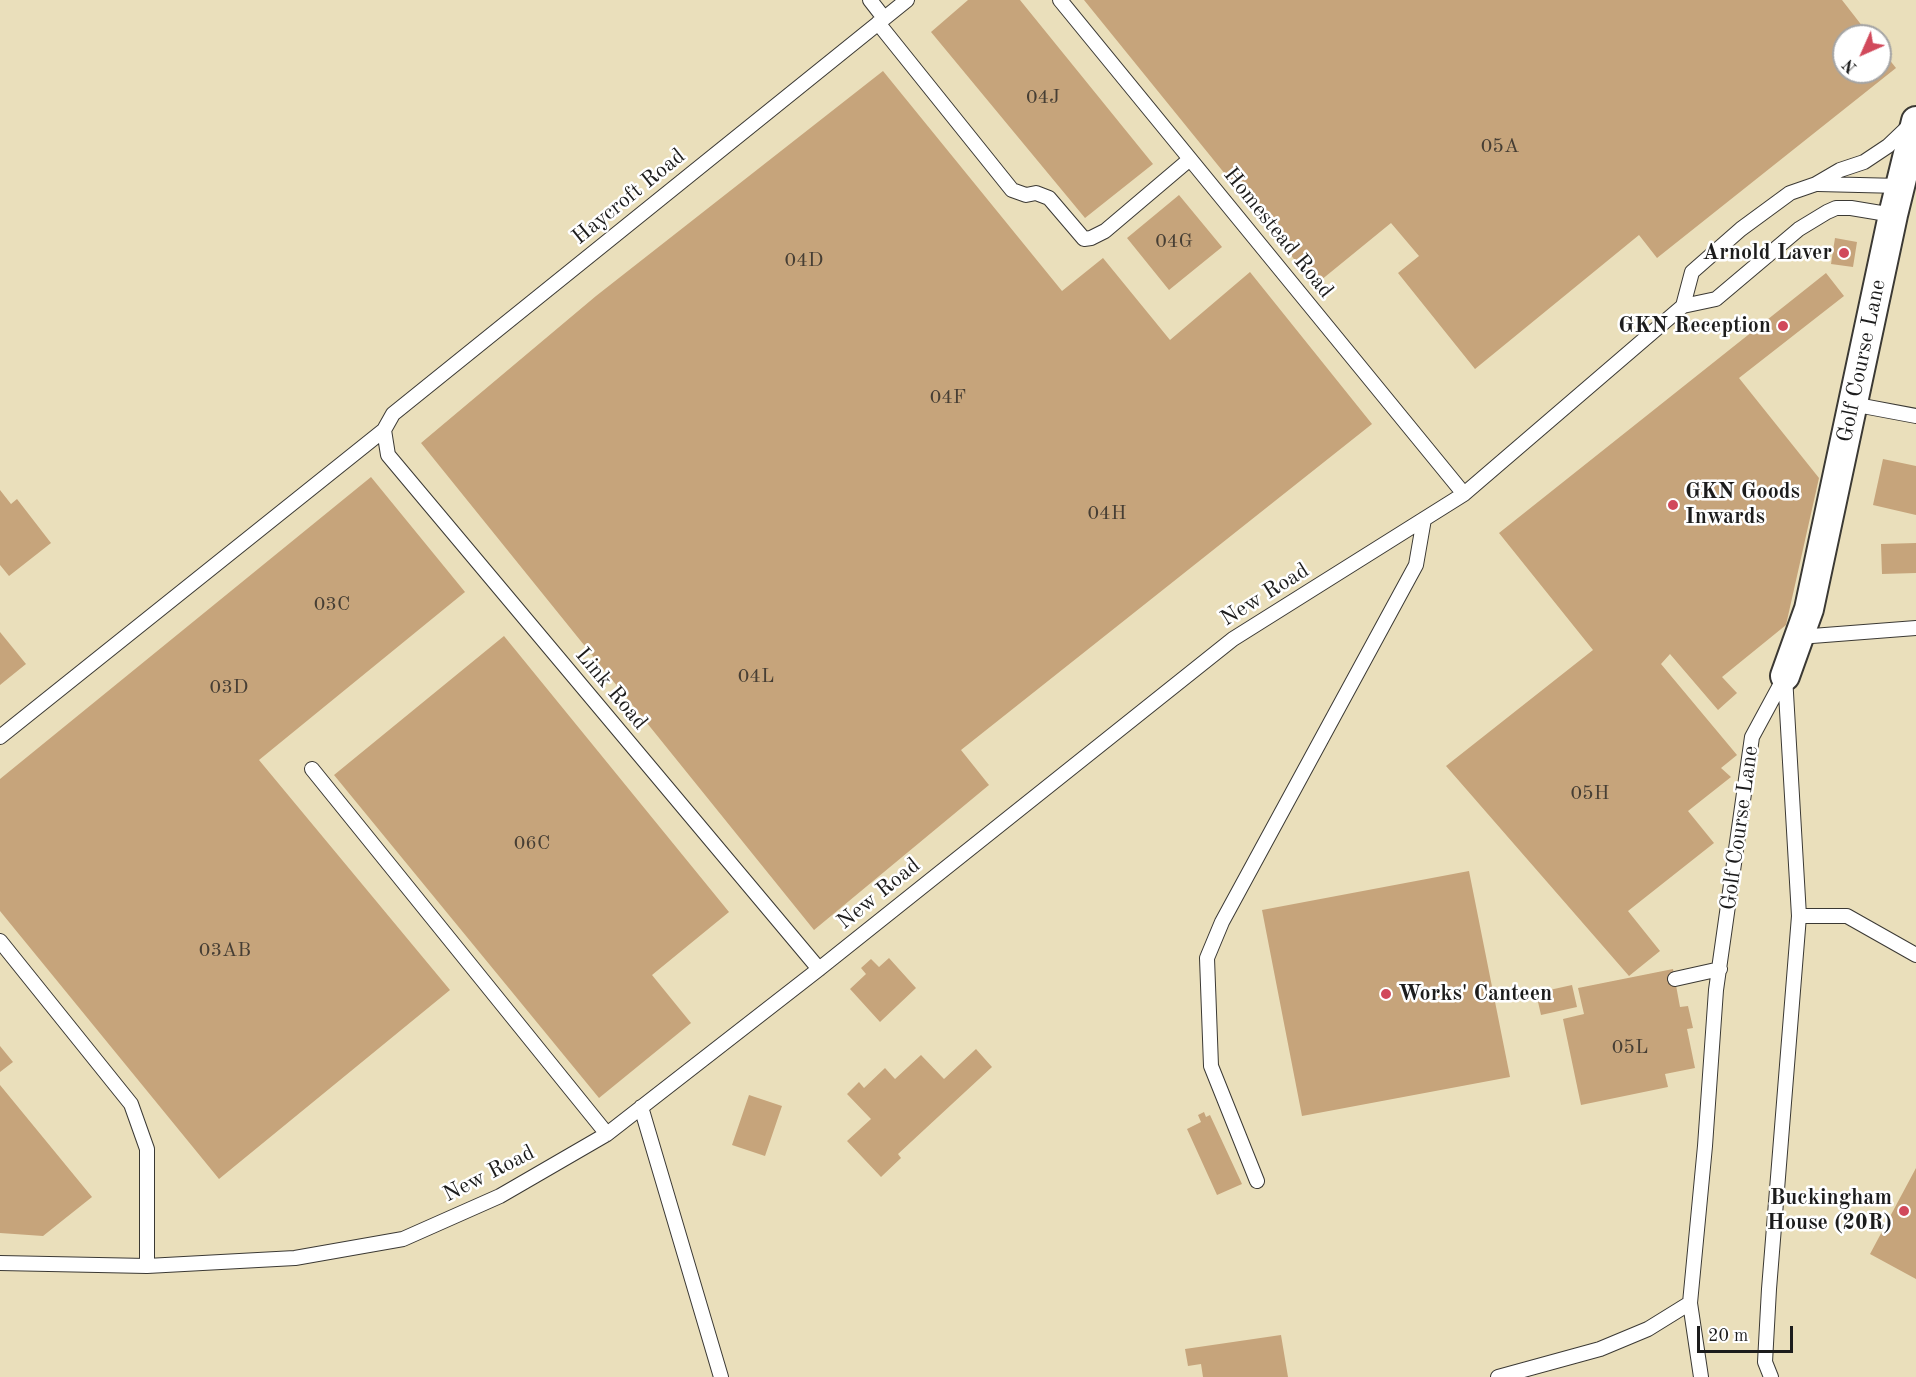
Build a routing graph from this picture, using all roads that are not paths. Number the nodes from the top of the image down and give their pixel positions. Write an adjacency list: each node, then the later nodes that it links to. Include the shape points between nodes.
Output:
1 (870, 0): 4 (lane)
2 (907, 0): 4 (lane, Haycroft Road)
3 (1060, 0): 6 (lane, Homestead Road)
4 (881, 21): 6 (lane, via 1012,190 1049,198 1084,239 1105,231); 13 (lane, Haycroft Road, via 393,414)
5 (1916, 120): 7 (lane, via 1864,162); 8 (street, Golf Course Lane)
6 (1190, 159): 14 (lane, Homestead Road)
7 (1815, 184): 8 (lane); 10 (lane, via 1790,193 1692,272)
8 (1900, 186): 9 (street, Golf Course Lane)
9 (1893, 215): 10 (lane, New Road, via 1836,208 1799,229 1716,299); 11 (street, Golf Course Lane)
10 (1683, 306): 14 (lane, New Road)
11 (1852, 404): 12 (lane); 17 (street, Golf Course Lane, via 1809,609)
12 (1916, 416)
13 (384, 430): 19 (lane, Haycroft Road); 24 (lane, Link Road, via 388,455)
14 (1464, 494): 15 (lane, New Road)
15 (1424, 519): 24 (lane, New Road, via 1233,639); 29 (lane, via 1416,565 1222,922 1207,958 1210,1066)
16 (1916, 628): 17 (lane)
17 (1799, 637): 18 (street, Golf Course Lane)
18 (1785, 676): 21 (lane); 25 (lane, Golf Course Lane, via 1752,737)
19 (0, 736)
20 (312, 770): 28 (lane)
21 (1799, 916): 23 (lane, via 1847,916); 36 (lane, via 1769,1289 1766,1362)
22 (0, 941): 31 (lane, via 131,1104 147,1149)
23 (1916, 955)
24 (819, 969): 27 (lane, New Road)
25 (1720, 969): 26 (lane); 32 (lane, Golf Course Lane)
26 (1675, 979)
27 (641, 1107): 28 (lane, New Road); 33 (lane)
28 (607, 1134): 31 (lane, New Road, via 500,1196 403,1239 295,1258)
29 (1257, 1181)
30 (0, 1263): 31 (lane, New Road)
31 (147, 1266)
32 (1690, 1303): 34 (lane, via 1648,1329 1600,1349); 35 (lane, Golf Course Lane)
33 (721, 1377)
34 (1498, 1377)
35 (1701, 1377)
36 (1771, 1377)

